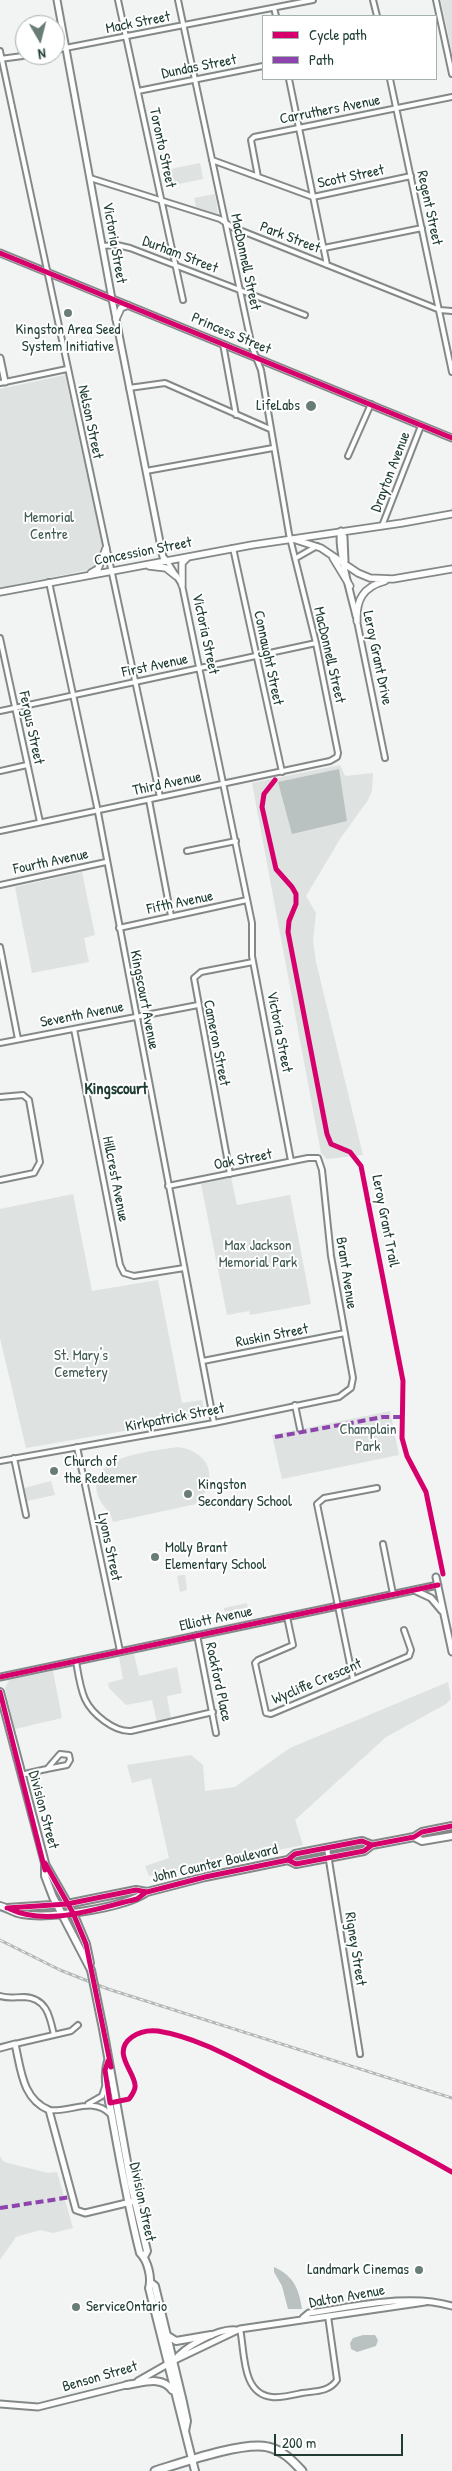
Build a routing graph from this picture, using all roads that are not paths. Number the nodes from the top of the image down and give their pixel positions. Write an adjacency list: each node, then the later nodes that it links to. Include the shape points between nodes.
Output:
1 (57, 0): 12 (street, Victoria Street)
2 (118, 0): 11 (street, Toronto Street)
3 (178, 0): 10 (street, MacDonnell Street)
4 (313, 0): 7 (street, Mack Street)
5 (373, 0): 9 (street)
6 (436, 0): 17 (street)
7 (274, 8): 8 (street); 10 (street, Mack Street)
8 (276, 15)
9 (377, 15)
10 (183, 25): 11 (street, Mack Street); 18 (street, MacDonnell Street)
11 (126, 37): 12 (street, Mack Street); 21 (street, Toronto Street)
12 (66, 48): 28 (street, Victoria Street)
13 (0, 50): 15 (street, Nelson Street)
14 (15, 57): 15 (street)
15 (1, 59): 38 (street, Nelson Street)
16 (262, 66): 18 (street, Dundas Street)
17 (452, 74)
18 (195, 80): 21 (street, Dundas Street); 25 (street, MacDonnell Street)
19 (289, 80): 24 (street)
20 (390, 80): 23 (street, Regent Street)
21 (138, 91): 30 (street, Toronto Street)
22 (452, 97): 23 (street, Carruthers Avenue)
23 (396, 108): 24 (street, Carruthers Avenue); 26 (street, Regent Street)
24 (299, 128): 27 (street, Carruthers Avenue, via 252,138); 29 (street)
25 (212, 160): 27 (street, Scott Street); 31 (street, MacDonnell Street)
26 (411, 176): 29 (street, Scott Street); 32 (street, Regent Street)
27 (258, 177): 29 (street, Scott Street)
28 (90, 178): 30 (street, Park Street); 33 (street, Victoria Street)
29 (313, 197): 34 (street)
30 (162, 201): 31 (street, Park Street); 36 (street, Toronto Street)
31 (225, 223): 37 (street, Park Street); 39 (street, MacDonnell Street)
32 (422, 228): 34 (street); 43 (street, Regent Street)
33 (102, 246): 36 (street, Durham Street, via 130,248); 40 (street, Victoria Street)
34 (324, 248): 37 (street)
35 (0, 253): 38 (main road, Princess Street)
36 (175, 265): 39 (street, Durham Street); 41 (street, Toronto Street)
37 (327, 265): 43 (street, Park Street)
38 (48, 272): 40 (main road, Princess Street); 50 (street, Nelson Street)
39 (240, 290): 45 (street, Durham Street); 49 (street, MacDonnell Street)
40 (112, 299): 42 (main road, Princess Street); 46 (street, Victoria Street)
41 (183, 300)
42 (129, 305): 46 (main road, via 121,308); 47 (main road, Princess Street)
43 (440, 310): 44 (street, Park Street); 51 (street, Regent Street)
44 (452, 311)
45 (305, 315)
46 (116, 319): 53 (street, Victoria Street)
47 (223, 344): 49 (main road, Princess Street); 55 (street)
48 (0, 358): 52 (street)
49 (256, 358): 54 (main road, Princess Street); 57 (street, MacDonnell Street, via 261,370)
50 (67, 369): 52 (street); 67 (street, Nelson Street)
51 (452, 372)
52 (2, 382)
53 (129, 388): 55 (street, via 165,383); 61 (street, Victoria Street)
54 (370, 404): 56 (main road, Princess Street); 60 (street)
55 (236, 415): 57 (street)
56 (421, 426): 58 (main road, Princess Street); 63 (street, Drayton Avenue)
57 (270, 429): 59 (street, MacDonnell Street)
58 (452, 438)
59 (274, 448): 61 (street); 65 (street, MacDonnell Street)
60 (348, 456)
61 (146, 471): 72 (street, Victoria Street)
62 (452, 514): 63 (main road, Concession Street)
63 (382, 526): 64 (main road, Concession Street)
64 (341, 531): 65 (main road, Concession Street); 73 (street, Leroy Grant Drive)
65 (290, 539): 66 (main road, Concession Street); 68 (main road, Concession Street); 71 (street, MacDonnell Street)
66 (317, 546): 69 (main road, Concession Street); 71 (street)
67 (106, 548): 76 (street, Nelson Street); 77 (main road, via 98,569)
68 (233, 548): 70 (main road, Concession Street); 87 (street, Connaught Street)
69 (327, 551): 73 (main road, Concession Street); 82 (main road)
70 (189, 556): 72 (main road, Concession Street); 81 (main road, via 182,563)
71 (296, 558): 86 (street, MacDonnell Street)
72 (167, 561): 74 (main road, Concession Street); 78 (street, Victoria Street)
73 (345, 564): 79 (main road, Concession Street, via 370,578); 82 (street, Leroy Grant Drive)
74 (142, 566): 76 (main road, Concession Street); 78 (main road, via 165,568)
75 (452, 569): 79 (main road, Concession Street)
76 (110, 572): 77 (main road, Concession Street); 89 (street, Nelson Street)
77 (88, 576): 80 (main road, Concession Street)
78 (176, 576): 81 (street, Victoria Street)
79 (393, 579): 84 (main road, via 364,592 358,603)
80 (49, 582): 83 (main road, Concession Street); 90 (street, Kingscourt Avenue)
81 (182, 585): 88 (street, Victoria Street)
82 (350, 586): 84 (street, Leroy Grant Drive)
83 (0, 592)
84 (357, 621): 94 (street, Leroy Grant Drive)
85 (0, 638): 91 (street, Fergus Street)
86 (316, 643): 87 (street, First Avenue); 93 (street, MacDonnell Street, via 339,750)
87 (256, 655): 88 (street, First Avenue); 97 (street, Connaught Street)
88 (200, 668): 89 (street, First Avenue); 98 (street, Victoria Street)
89 (135, 682): 90 (street, First Avenue); 99 (street, Nelson Street)
90 (73, 696): 91 (street, First Avenue); 101 (street, Kingscourt Avenue)
91 (15, 708): 92 (street, First Avenue); 95 (street, Fergus Street)
92 (0, 711)
93 (337, 757): 97 (street, Third Avenue)
94 (385, 758)
95 (27, 765): 96 (street); 102 (street, Fergus Street)
96 (0, 771)
97 (282, 772): 98 (street, Third Avenue)
98 (224, 784): 99 (street, Third Avenue); 104 (street, Victoria Street)
99 (160, 797): 100 (street, Third Avenue)
100 (149, 800): 101 (street, Third Avenue); 109 (street)
101 (97, 811): 102 (street, Third Avenue); 106 (street, Kingscourt Avenue)
102 (40, 822): 103 (street, Third Avenue)
103 (0, 831)
104 (236, 841): 105 (street); 108 (street, Victoria Street)
105 (187, 851)
106 (106, 862): 107 (street, Fourth Avenue); 110 (street, Kingscourt Avenue)
107 (0, 885)
108 (247, 900): 109 (street, Fifth Avenue); 112 (street, Victoria Street)
109 (170, 916): 110 (street, Fifth Avenue)
110 (119, 928): 114 (street, Kingscourt Avenue)
111 (0, 947): 116 (street)
112 (254, 962): 113 (street, Cameron Street, via 201,972 194,978); 119 (street, Victoria Street)
113 (198, 1005): 114 (street, Seventh Avenue); 121 (street, Cameron Street)
114 (136, 1016): 115 (street, Seventh Avenue); 123 (street, Kingscourt Avenue)
115 (74, 1029): 116 (street, Seventh Avenue); 124 (street, Hillcrest Avenue, via 120,1265 124,1272 134,1276)
116 (18, 1039): 117 (street, Seventh Avenue)
117 (0, 1043)
118 (0, 1097): 122 (street, via 23,1094 29,1100 40,1162 34,1173)
119 (291, 1161): 120 (street, Oak Street, via 312,1157); 121 (street, Oak Street)
120 (320, 1162): 125 (street, Brant Avenue, via 332,1262)
121 (230, 1174): 123 (street, Oak Street)
122 (0, 1180)
123 (168, 1186): 124 (street, Kingscourt Avenue)
124 (184, 1268): 126 (street, Kingscourt Avenue)
125 (345, 1333): 126 (street, Ruskin Street); 127 (street, Brant Avenue)
126 (203, 1361): 129 (street, Kingscourt Avenue)
127 (351, 1388): 128 (street, Kirkpatrick Street, via 339,1397)
128 (295, 1406): 129 (street, Kirkpatrick Street); 130 (street)
129 (214, 1423): 131 (street, Kirkpatrick Street)
130 (300, 1429)
131 (77, 1448): 132 (street, Kirkpatrick Street); 146 (street, Lyons Street)
132 (14, 1458): 133 (street, Kirkpatrick Street); 135 (street)
133 (0, 1461)
134 (377, 1488): 141 (street, via 324,1498 317,1504)
135 (26, 1515)
136 (383, 1544): 140 (street)
137 (436, 1577): 138 (street)
138 (438, 1585): 139 (street, Elliott Avenue); 143 (street)
139 (413, 1590): 140 (street, Elliott Avenue); 143 (street, via 435,1601)
140 (393, 1594): 141 (street, Elliott Avenue)
141 (337, 1606): 142 (street, Elliott Avenue); 150 (street)
142 (287, 1616): 145 (street, Elliott Avenue); 150 (street, Wycliffe Crescent, via 293,1645 255,1663 266,1713 271,1714)
143 (445, 1618): 147 (street)
144 (404, 1630): 150 (street, Wycliffe Crescent, via 412,1650 409,1656)
145 (196, 1636): 146 (street, Elliott Avenue); 152 (street, Rockford Place)
146 (120, 1651): 148 (street, Elliott Avenue)
147 (452, 1652)
148 (76, 1661): 149 (street, Elliott Avenue); 152 (street, via 85,1700 118,1730 131,1731)
149 (0, 1677)
150 (353, 1679)
151 (0, 1692): 155 (main road, Division Street)
152 (213, 1712): 153 (street, Rockford Place)
153 (216, 1733)
154 (47, 1769): 154 (street, via 69,1763 69,1755 60,1754); 155 (street)
155 (21, 1775): 163 (main road, Division Street)
156 (452, 1826): 158 (main road, John Counter Boulevard, via 422,1832)
157 (452, 1836): 158 (main road, John Counter Boulevard, via 422,1841)
158 (414, 1837): 159 (main road, John Counter Boulevard)
159 (372, 1845): 160 (main road, John Counter Boulevard, via 362,1841); 161 (main road, John Counter Boulevard, via 364,1851)
160 (327, 1848): 161 (street, Rigney Street); 162 (main road, John Counter Boulevard, via 295,1854)
161 (330, 1858): 162 (main road, John Counter Boulevard, via 296,1864); 176 (street, Rigney Street)
162 (288, 1860): 164 (main road, John Counter Boulevard)
163 (45, 1862): 165 (main road, Division Street, via 45,1876); 166 (main road, Division Street)
164 (147, 1892): 166 (main road, via 136,1890); 168 (main road, via 137,1899)
165 (58, 1904): 166 (main road); 167 (main road); 169 (main road, Division Street)
166 (67, 1904): 168 (main road, Division Street)
167 (4, 1907): 169 (main road, via 20,1914)
168 (73, 1913): 169 (main road); 170 (main road, Division Street, via 86,1944)
169 (63, 1914): 170 (main road, Division Street)
170 (91, 1970): 177 (main road, Division Street, bridge)
171 (0, 1996): 173 (street, via 42,2002 48,2009)
172 (78, 2025): 173 (street, via 71,2031)
173 (54, 2035): 174 (street)
174 (15, 2044): 175 (street); 180 (street, via 29,2096)
175 (0, 2048)
176 (360, 2054)
177 (108, 2061): 178 (main road, Division Street); 182 (main road, Division Street, via 112,2069)
178 (106, 2077): 179 (street, via 102,2096); 181 (main road, Division Street)
179 (88, 2105): 180 (street); 181 (street, via 101,2107)
180 (48, 2110): 182 (street, via 76,2210 85,2213)
181 (112, 2116): 182 (main road, Division Street)
182 (132, 2202): 183 (main road, Division Street, via 147,2252 144,2257)
183 (150, 2282): 190 (main road, Division Street, via 155,2286); 191 (main road, Division Street)
184 (425, 2302): 185 (street, Dalton Avenue); 186 (street, Dalton Avenue); 187 (street, Dalton Avenue, via 372,2304 309,2313)
185 (452, 2306)
186 (328, 2316): 187 (street, Dalton Avenue); 188 (street, via 337,2380 324,2390 299,2394 269,2397 254,2388 249,2380)
187 (304, 2318): 188 (street, Dalton Avenue)
188 (238, 2329): 189 (street, Dalton Avenue); 191 (street, Dalton Avenue)
189 (211, 2335): 190 (main road, via 176,2341); 191 (street, Dalton Avenue, via 178,2354)
190 (168, 2336): 191 (main road, Division Street)
191 (170, 2363): 192 (street, Benson Street); 193 (main road, Division Street); 195 (main road, Division Street, via 187,2421)
192 (127, 2386): 193 (main road, via 161,2381 167,2383); 194 (street, Benson Street, via 38,2407)
193 (176, 2401): 195 (main road, Division Street)
194 (0, 2404)
195 (185, 2431): 196 (main road, Division Street)
196 (192, 2460): 197 (highway); 198 (main road, Division Street); 199 (highway, via 260,2446 283,2453)
197 (155, 2471)
198 (195, 2471)
199 (302, 2471)

